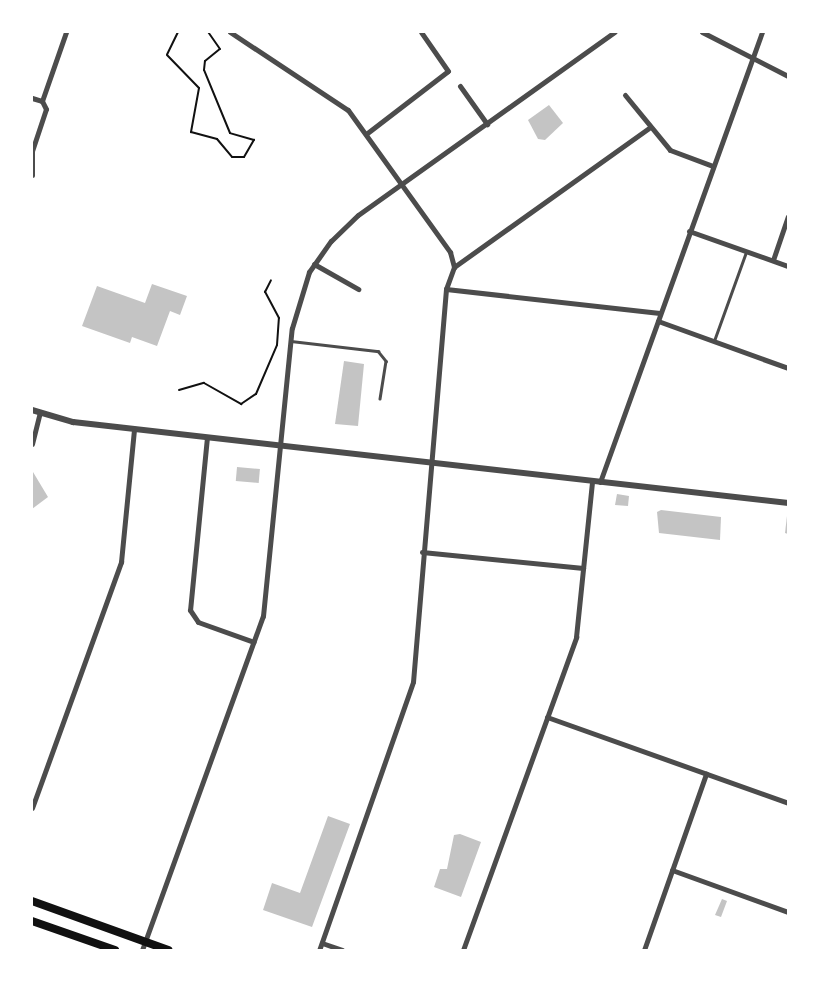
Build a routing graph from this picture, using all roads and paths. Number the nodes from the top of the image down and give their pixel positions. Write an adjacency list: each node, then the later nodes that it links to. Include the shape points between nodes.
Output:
1 (66, 32): 14 (street)
2 (178, 32): 3 (path, via 167,55 198,88 191,132 217,139 232,157 244,157 254,140 230,133 204,70 205,61 220,49)
3 (208, 32)
4 (230, 32): 17 (street, via 348,110)
5 (421, 32): 17 (street, via 448,71)
6 (615, 32): 15 (street)
7 (702, 32): 9 (street)
8 (762, 32): 9 (street)
9 (752, 58): 10 (street); 18 (street)
10 (789, 76)
11 (460, 86): 15 (street)
12 (625, 95): 16 (street)
13 (32, 98): 14 (street)
14 (42, 101): 19 (street, via 46,109 32,151)
15 (487, 124): 20 (street)
16 (649, 128): 18 (street, via 670,150); 27 (street)
17 (366, 134): 20 (street)
18 (713, 166): 22 (street)
19 (32, 175)
20 (403, 183): 25 (street, via 344,227); 27 (street, via 450,252)
21 (789, 216): 24 (street)
22 (689, 231): 23 (street); 31 (street)
23 (746, 251): 24 (street); 34 (lane)
24 (772, 260): 26 (street)
25 (314, 264): 29 (street); 33 (street, via 298,300)
26 (789, 266)
27 (454, 267): 30 (street)
28 (271, 280): 36 (path, via 265,292 279,318 277,345 256,394 241,404 204,383)
29 (358, 289)
30 (446, 289): 31 (street); 44 (street)
31 (660, 313): 32 (street)
32 (658, 321): 34 (street); 45 (street)
33 (290, 341): 37 (lane, via 378,351 386,361); 43 (street)
34 (714, 341): 35 (street)
35 (789, 368)
36 (179, 390)
37 (380, 399)
38 (32, 410): 39 (street)
39 (40, 413): 40 (street); 42 (street)
40 (134, 429): 41 (street); 53 (street, via 121,562)
41 (208, 437): 43 (street); 49 (street, via 190,610 198,622)
42 (32, 444)
43 (279, 446): 44 (street); 49 (street, via 262,616)
44 (431, 463): 45 (street); 47 (street)
45 (596, 482): 46 (street); 48 (street)
46 (789, 503)
47 (422, 552): 48 (street); 58 (street, via 409,698)
48 (583, 568): 50 (street, via 576,637)
49 (254, 642): 59 (street)
50 (547, 718): 51 (street); 64 (street)
51 (706, 774): 52 (street); 54 (street)
52 (789, 803)
53 (32, 808)
54 (672, 870): 56 (street); 65 (street)
55 (32, 901): 59 (main road)
56 (789, 912)
57 (32, 921): 60 (main road)
58 (322, 943): 62 (street); 63 (street)
59 (144, 946): 61 (main road)
60 (115, 950)
61 (168, 950)
62 (319, 950)
63 (342, 950)
64 (463, 950)
65 (643, 950)

